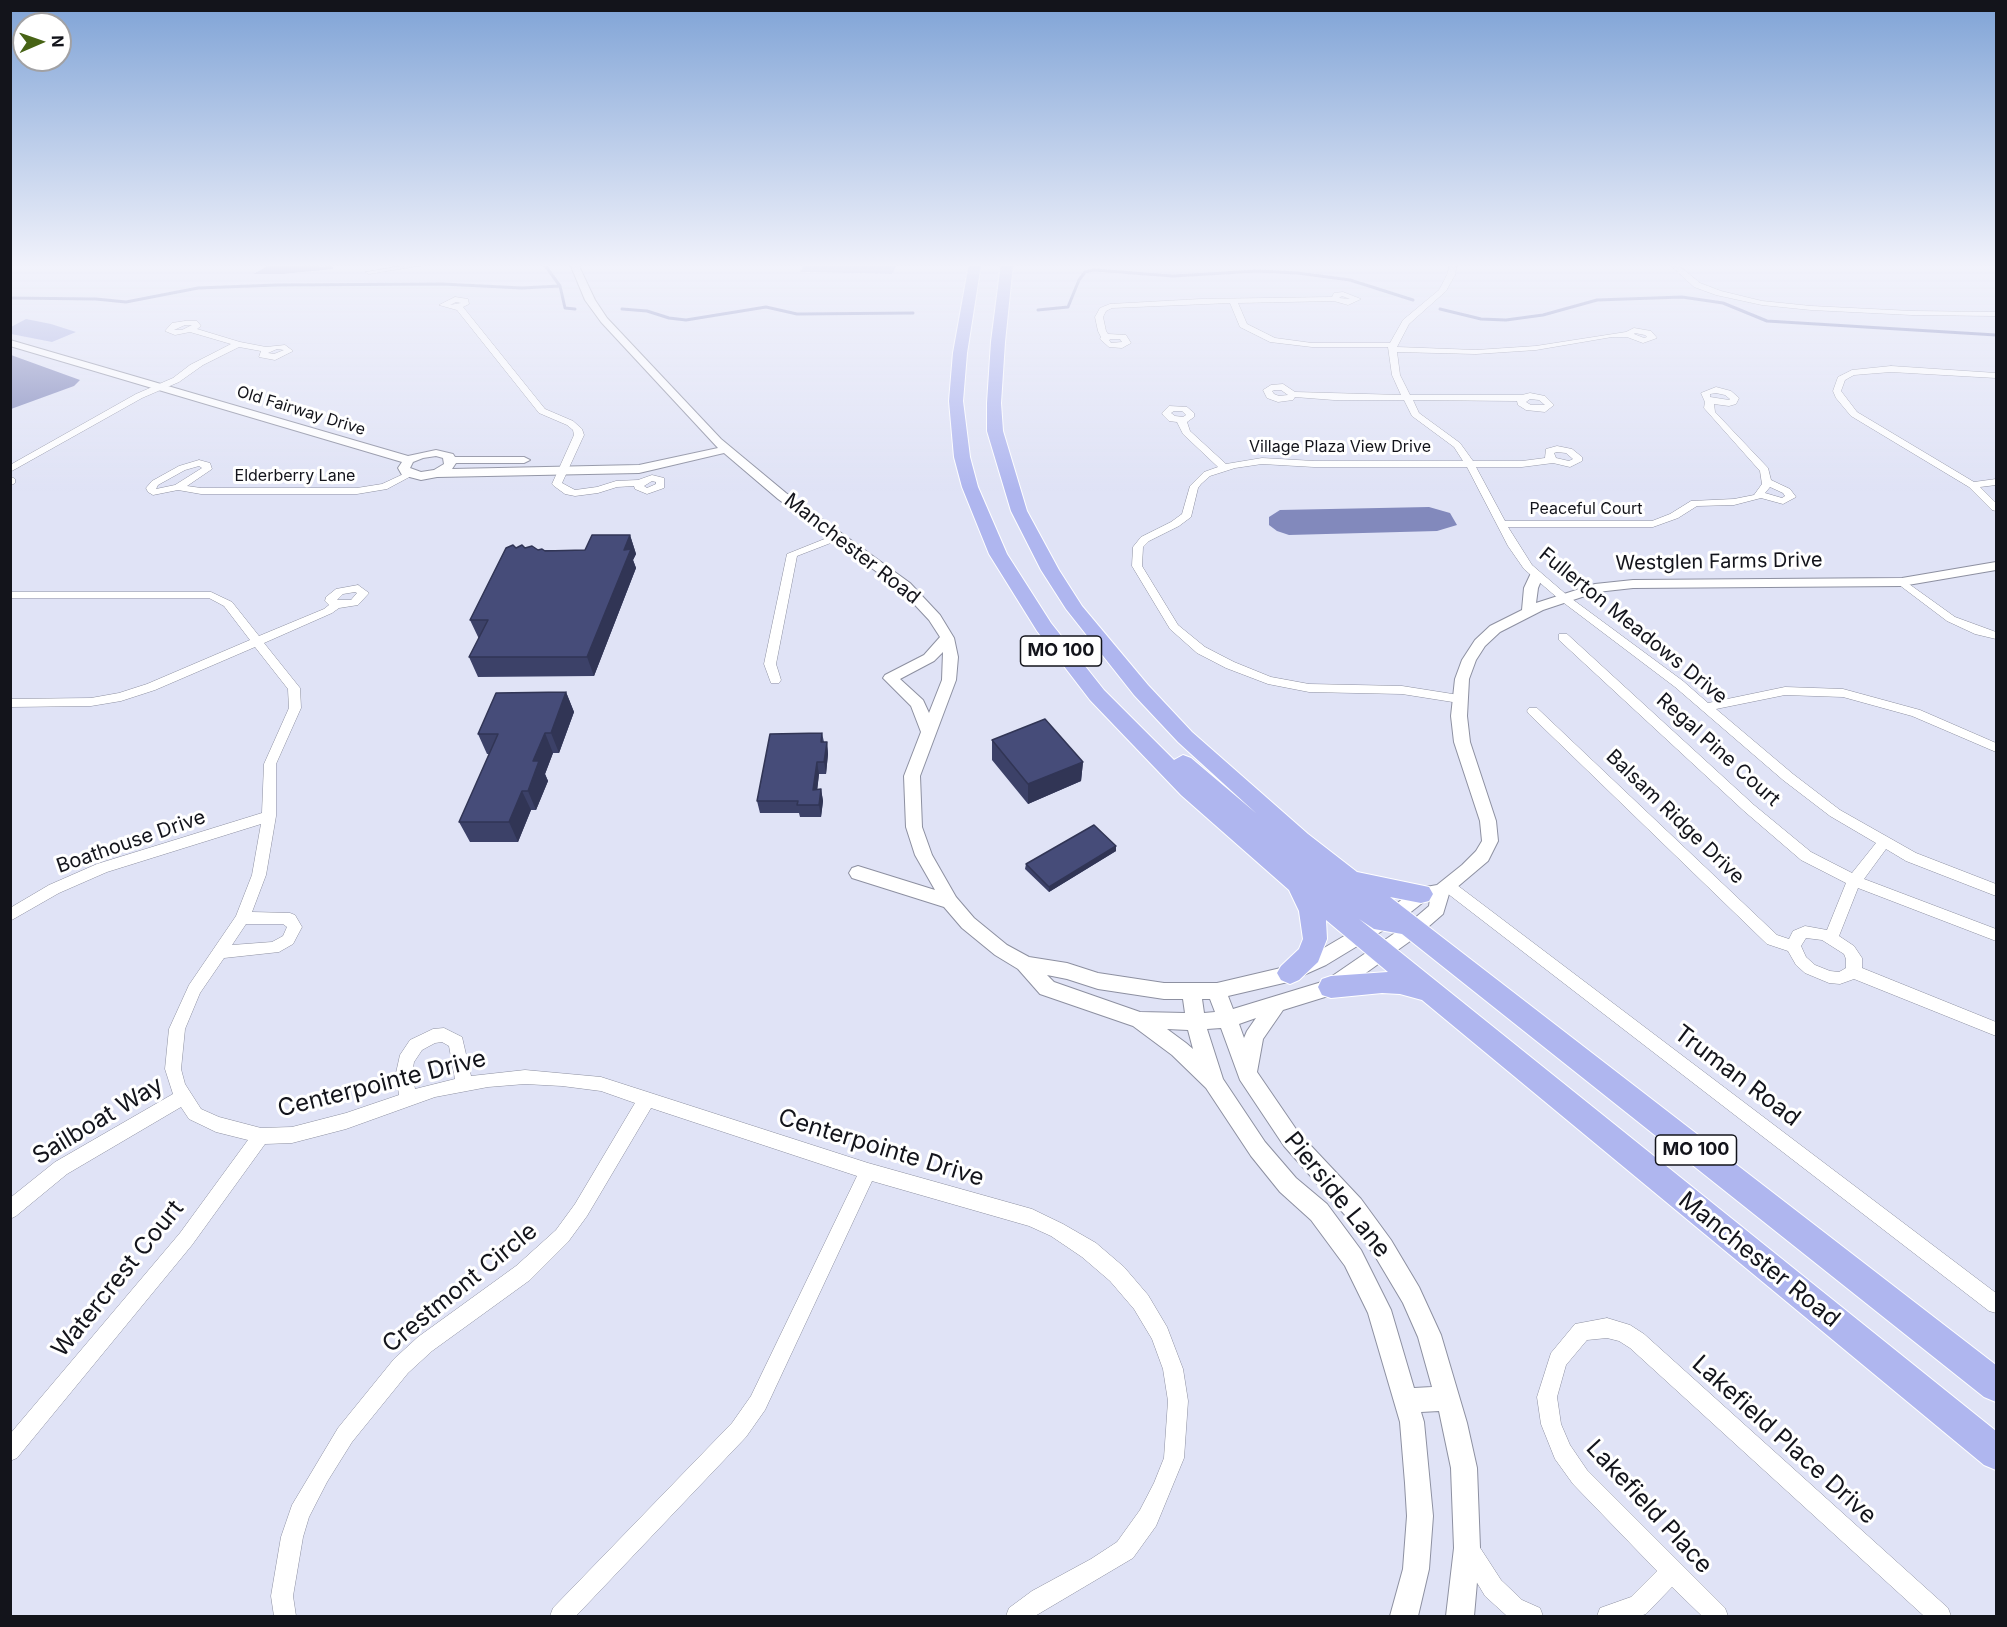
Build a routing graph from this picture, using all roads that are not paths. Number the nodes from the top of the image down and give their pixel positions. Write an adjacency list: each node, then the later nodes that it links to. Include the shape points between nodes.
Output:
1 (225, 340): 10 (street)
2 (485, 340): 25 (street, via 542,411 577,429 579,435)
3 (623, 340): 20 (street, Manchester Road)
4 (962, 340): 51 (highway, MO 100, via 956,401 962,457 970,487 998,554 1044,627)
5 (999, 340): 61 (highway, MO 100, via 995,431 1001,459 1019,512 1050,570 1106,648 1185,737)
6 (1273, 340): 11 (street)
7 (1397, 340): 11 (street)
8 (1583, 340): 11 (street, via 1487,352)
9 (10, 343): 14 (street, Old Fairway Drive)
10 (238, 344): 12 (street); 14 (street)
11 (1393, 347): 16 (street, Fullerton Meadows Drive, via 1396,375)
12 (266, 350)
13 (1996, 375): 33 (street, via 1879,370 1852,373 1838,384 1840,398 1854,414)
14 (154, 390): 21 (street, Old Fairway Drive, via 231,407); 26 (street)
15 (1293, 394): 16 (street)
16 (1406, 397): 17 (street); 24 (street, Fullerton Meadows Drive, via 1415,414 1457,445)
17 (1522, 398)
18 (1710, 401): 30 (street, via 1708,408 1765,470)
19 (1181, 420): 27 (street, via 1186,432)
20 (722, 445): 25 (street, Old Fairway Drive, via 639,469); 38 (street, Manchester Road)
21 (409, 460): 22 (street, Old Fairway Drive, via 436,453); 29 (street, via 404,468)
22 (451, 460): 25 (street, Old Fairway Drive); 28 (street, via 447,468)
23 (1553, 460): 24 (street, Village Plaza View Drive)
24 (1470, 464): 27 (street, Village Plaza View Drive, via 1262,461); 37 (street, Fullerton Meadows Drive)
25 (566, 465): 28 (street, Old Fairway Drive); 32 (street, via 557,484 568,492)
26 (10, 468)
27 (1224, 468): 52 (street, Village Plaza View Drive, via 1207,474 1192,488 1187,514 1138,547 1137,566 1174,627 1217,659 1268,680 1309,687 1402,690)
28 (437, 473): 29 (street, Old Fairway Drive)
29 (410, 474): 34 (street, Elderberry Lane, via 384,487 357,491 201,491)
30 (1767, 482): 35 (street); 35 (street, Peaceful Court, via 1791,497 1783,501)
31 (1996, 482): 33 (street)
32 (639, 483)
33 (1972, 485): 36 (street)
34 (178, 487): 34 (street, Elderberry Lane, via 204,471 207,465 182,468 151,488 160,492)
35 (1760, 495): 37 (street, Peaceful Court, via 1744,501 1695,503 1653,524)
36 (1996, 508)
37 (1501, 524): 40 (street, Fullerton Meadows Drive)
38 (837, 537): 48 (street, Manchester Road, via 906,586); 50 (street, via 792,554 770,664)
39 (1996, 566): 41 (street, Westglen Farms Drive)
40 (1536, 576): 43 (street, Fullerton Meadows Drive); 45 (street)
41 (1902, 582): 43 (street, Westglen Farms Drive, via 1633,584 1595,588); 46 (street, via 1951,619)
42 (10, 596): 49 (street, Centerpointe Drive, via 211,595 228,604)
43 (1564, 598): 45 (street, Westglen Farms Drive); 54 (street, Fullerton Meadows Drive)
44 (336, 605): 49 (street)
45 (1528, 611): 52 (street, Westglen Farms Drive, via 1495,629 1480,643 1469,660)
46 (1996, 636)
47 (1563, 637): 62 (street, Regal Pine Court, via 1806,856)
48 (947, 638): 56 (street, Manchester Road, via 950,680); 56 (street, via 929,658 890,678 918,704)
49 (257, 642): 53 (street, via 121,697 90,702); 58 (street, Centerpointe Drive, via 294,688 296,697 295,708 270,764)
50 (775, 680)
51 (1097, 695): 63 (highway, MO 100, via 1189,789); 69 (highway, via 1343,897)
52 (1459, 699): 64 (street, Westglen Farms Drive, via 1462,742 1488,821 1490,841 1482,856)
53 (10, 703)
54 (1707, 707): 57 (street, via 1785,691 1843,693 1916,713); 59 (street, Fullerton Meadows Drive, via 1835,813)
55 (1533, 711): 73 (street, Balsam Ridge Drive, via 1772,940)
56 (929, 733): 66 (street, Manchester Road, via 912,776 914,827 924,855)
57 (1996, 748)
58 (268, 816): 67 (street, Boathouse Drive, via 102,868 54,889); 68 (street, Centerpointe Drive, via 259,875)
59 (1884, 842): 62 (street); 65 (street, Fullerton Meadows Drive, via 1911,857)
60 (858, 873): 66 (street)
61 (1352, 880): 64 (highway); 69 (highway, MO 100)
62 (1854, 881): 70 (street, Regal Pine Court); 72 (street)
63 (1299, 885): 71 (highway, MO 100); 78 (highway, via 1311,911 1315,939 1310,955)
64 (1437, 890): 69 (street, Westglen Farms Drive, via 1437,909); 97 (street, Truman Road)
65 (1996, 890)
66 (950, 902): 76 (street, Manchester Road, via 1001,950)
67 (10, 915)
68 (243, 918): 74 (street, Centerpointe Drive); 74 (street, via 290,919 295,927 288,940 274,948)
69 (1398, 922): 71 (street, Manchester Road); 75 (street, Manchester Road); 99 (highway, MO 100)
70 (1996, 935)
71 (1361, 936): 75 (highway, Manchester Road / MO 100); 78 (street, Manchester Road)
72 (1831, 937): 73 (street, via 1805,933 1798,935); 77 (street, via 1849,950 1854,958)
73 (1793, 946): 77 (street, via 1801,961 1821,974 1840,978)
74 (221, 952): 91 (street, Centerpointe Drive, via 194,990 177,1029 173,1069)
75 (1382, 953): 79 (street, Manchester Road); 82 (highway, Manchester Road / MO 100)
76 (1026, 964): 81 (street, Manchester Road, via 1098,981); 85 (street, Manchester Road, via 1047,988)
77 (1854, 972): 87 (street)
78 (1290, 973): 80 (street, Manchester Road)
79 (1331, 987): 82 (highway, via 1400,983); 83 (street, Manchester Road)
80 (1217, 991): 81 (street, Manchester Road); 84 (street, Pierside Lane)
81 (1191, 993): 86 (street, Pierside Lane)
82 (1432, 994): 103 (highway, Manchester Road / MO 100)
83 (1276, 1004): 84 (street, Manchester Road); 88 (street, via 1254,1037)
84 (1227, 1019): 86 (street, Manchester Road); 88 (street, Pierside Lane)
85 (1140, 1020): 86 (street, Manchester Road); 89 (street, via 1179,1049)
86 (1196, 1022): 89 (street, Pierside Lane)
87 (1996, 1029)
88 (1247, 1074): 100 (street, Pierside Lane, via 1292,1139 1353,1207 1383,1248 1429,1335)
89 (1214, 1083): 101 (street, Pierside Lane, via 1258,1149 1288,1185 1319,1212 1353,1258 1379,1310)
90 (464, 1084): 92 (street, Centerpointe Drive); 92 (street, via 456,1042 444,1035 433,1036 416,1045 406,1060); 93 (street, Centerpointe Drive, via 525,1077 562,1078 601,1084)
91 (183, 1097): 94 (street, Centerpointe Drive, via 195,1114); 96 (street, Sailboat Way, via 61,1168)
92 (408, 1100): 94 (street, Centerpointe Drive, via 318,1130)
93 (646, 1100): 95 (street, Centerpointe Drive); 106 (street, Crestmont Circle, via 562,1236 523,1273 417,1352 345,1435 320,1475 292,1537 282,1596)
94 (261, 1136): 102 (street, Watercrest Court, via 186,1239)
95 (868, 1171): 107 (street, via 758,1403 739,1430); 108 (street, Centerpointe Drive, via 1032,1218 1057,1230 1117,1274 1141,1302 1160,1334 1173,1369 1178,1401 1174,1458 1148,1518 1125,1550 1040,1599)
96 (10, 1210)
97 (1996, 1304)
98 (1582, 1331): 105 (street, Lakefield Place, via 1558,1360 1551,1377 1547,1397 1551,1424 1562,1452 1580,1477); 114 (street, Lakefield Place Drive, via 1607,1328 1636,1341)
99 (1996, 1385)
100 (1448, 1399): 101 (street); 104 (street, Pierside Lane, via 1464,1468)
101 (1406, 1400): 109 (street, Pierside Lane, via 1412,1422 1420,1516 1416,1569)
102 (10, 1451)
103 (1996, 1453)
104 (1467, 1548): 110 (street, Pierside Lane); 111 (street, via 1492,1588 1514,1608)
105 (1673, 1570): 112 (street, via 1638,1606); 113 (street, Lakefield Place)
106 (285, 1617)
107 (561, 1617)
108 (1017, 1617)
109 (1404, 1617)
110 (1460, 1617)
111 (1532, 1617)
112 (1608, 1617)
113 (1717, 1617)
114 (1940, 1617)

